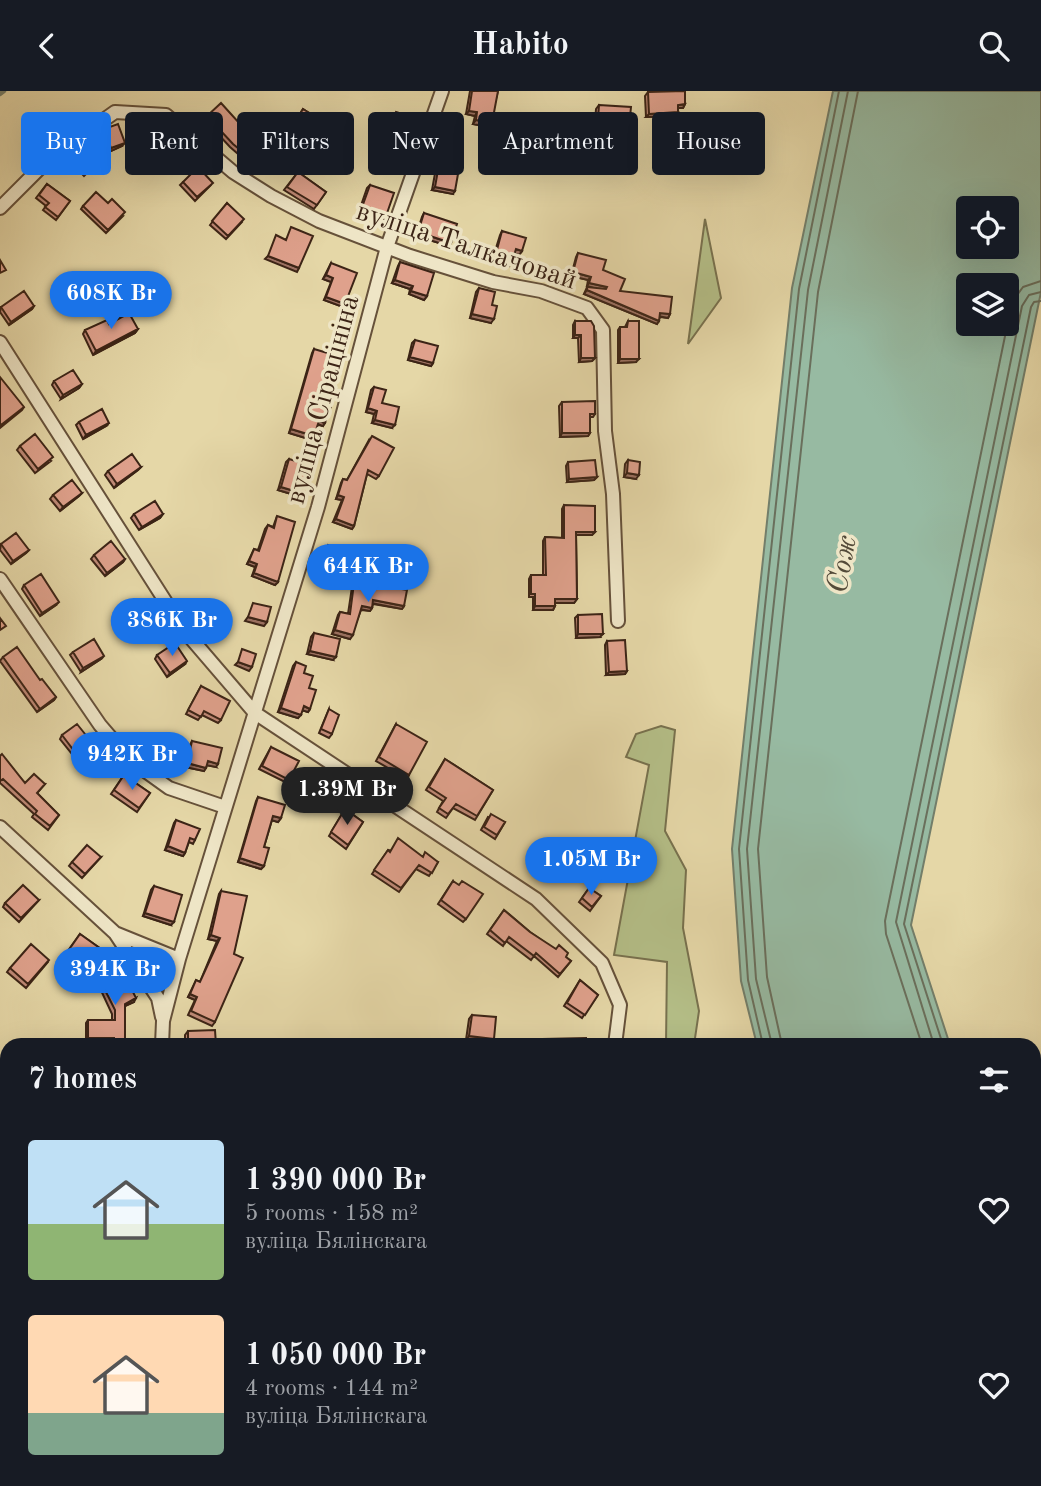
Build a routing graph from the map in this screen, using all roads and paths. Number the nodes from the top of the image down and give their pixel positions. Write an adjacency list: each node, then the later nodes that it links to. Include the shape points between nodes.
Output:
1 (442, 91): 3 (street, вуліца Сірацініна)
2 (0, 208): 3 (street, вуліца Талкачовай, via 48,159 115,112 166,115 233,173 271,196 319,221)
3 (387, 247): 6 (street, вуліца Талкачовай, via 587,308 603,330); 7 (street, вуліца Сірацініна, via 318,507)
4 (0, 342): 7 (street, via 183,629)
5 (0, 579): 8 (street, via 100,725 130,759 169,788)
6 (618, 621)
7 (255, 713): 8 (street, вуліца Сірацініна); 14 (street, via 536,899 602,963 620,1005)
8 (225, 807): 11 (street, вуліца Сірацініна)
9 (0, 827): 10 (street)
10 (115, 933): 11 (street); 12 (street, via 158,998)
11 (179, 959): 12 (street, вуліца Сірацініна)
12 (163, 1021): 13 (street, вуліца Сірацініна)
13 (162, 1038)
14 (616, 1038)

